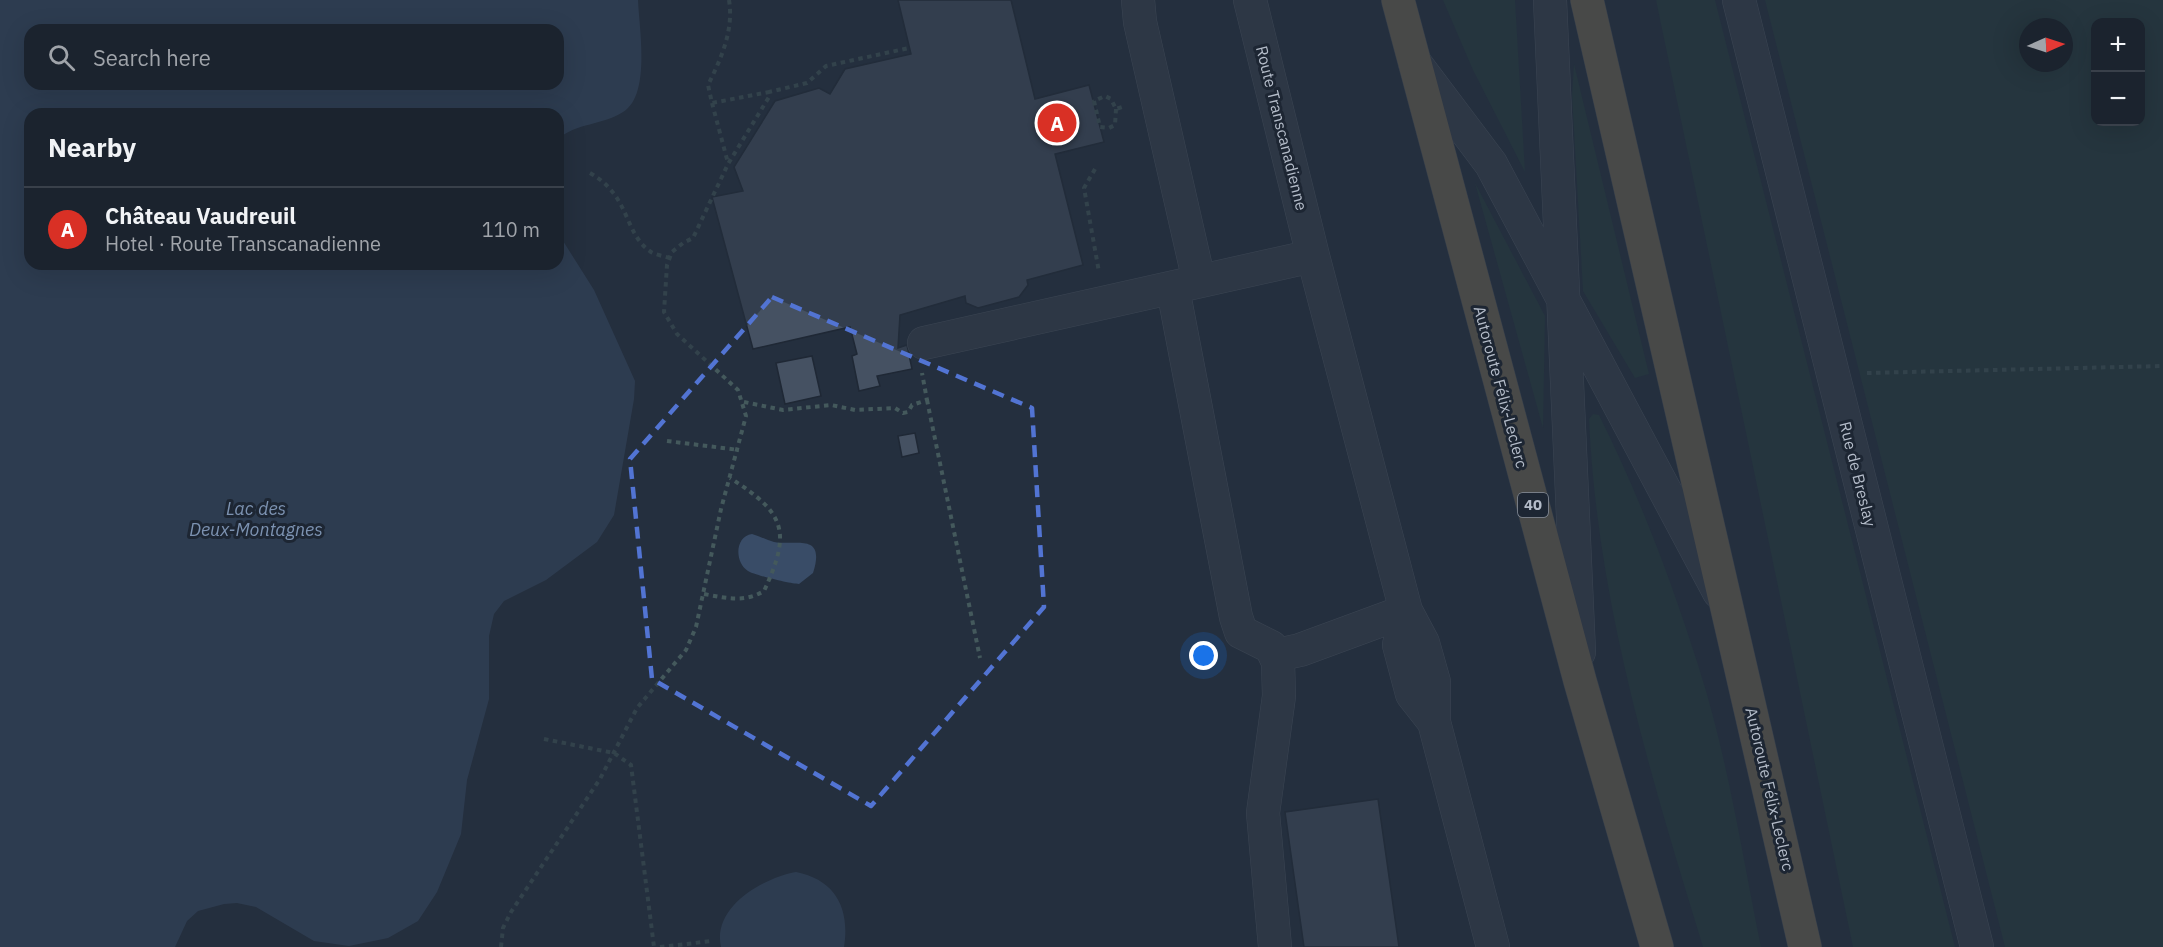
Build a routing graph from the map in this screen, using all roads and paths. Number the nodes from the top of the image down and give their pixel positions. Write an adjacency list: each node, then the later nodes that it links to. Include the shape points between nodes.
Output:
1 (729, 0): 12 (path, via 728,35 708,84)
2 (1138, 0): 21 (street)
3 (1250, 0): 18 (street, Route Transcanadienne)
4 (1392, 0): 10 (highway)
5 (1398, 0): 10 (highway, Autoroute Félix-Leclerc / 40)
6 (1550, 0): 22 (street)
7 (1587, 0): 34 (highway, Autoroute Félix-Leclerc)
8 (1739, 0): 25 (street, Rue de Breslay)
9 (909, 48): 11 (path, via 826,66 807,83)
10 (1414, 62): 22 (street, via 1491,164); 37 (highway, Autoroute Félix-Leclerc / 40)
11 (769, 92): 12 (path); 15 (path)
12 (712, 103): 15 (path)
13 (1126, 106): 14 (path)
14 (1116, 109): 14 (path, via 1105,96 1094,101 1100,127 1115,125)
15 (728, 164): 19 (path, via 693,238)
16 (1095, 169): 20 (path, via 1084,188)
17 (591, 173): 19 (path, via 617,195 639,240 652,252)
18 (1313, 256): 21 (street); 33 (street, Route Transcanadienne)
19 (669, 258): 27 (path, via 664,312 669,324 738,390)
20 (1095, 258)
21 (1186, 285): 23 (street); 35 (street, via 1236,617 1241,632 1271,647)
22 (1562, 295): 34 (street); 37 (street)
23 (924, 343)
24 (2163, 366): 25 (path)
25 (1833, 374): 48 (street, Rue de Breslay)
26 (927, 400): 36 (path)
27 (744, 402): 28 (path, via 783,410 831,405 855,410 895,408 903,413); 30 (path, via 746,416)
28 (912, 405)
29 (667, 441): 30 (path)
30 (738, 450): 31 (path)
31 (730, 478): 32 (path); 32 (path, via 770,508 779,520 781,540 764,591 751,598 736,599)
32 (704, 594): 39 (path, via 686,650 637,708)
33 (1406, 611): 35 (street); 45 (street, Route Transcanadienne, via 1423,643 1434,682 1434,722)
34 (1731, 616): 47 (highway, Autoroute Félix-Leclerc)
35 (1277, 655): 44 (street, via 1279,696 1263,813)
36 (980, 658)
37 (1580, 681): 46 (highway, Autoroute Félix-Leclerc / 40)
38 (544, 739): 39 (path)
39 (614, 753): 41 (path, via 511,912); 42 (path, via 631,765)
40 (712, 941): 43 (path)
41 (501, 947)
42 (654, 947)
43 (660, 947)
44 (1275, 947)
45 (1493, 947)
46 (1657, 947)
47 (1805, 947)
48 (1977, 947)

